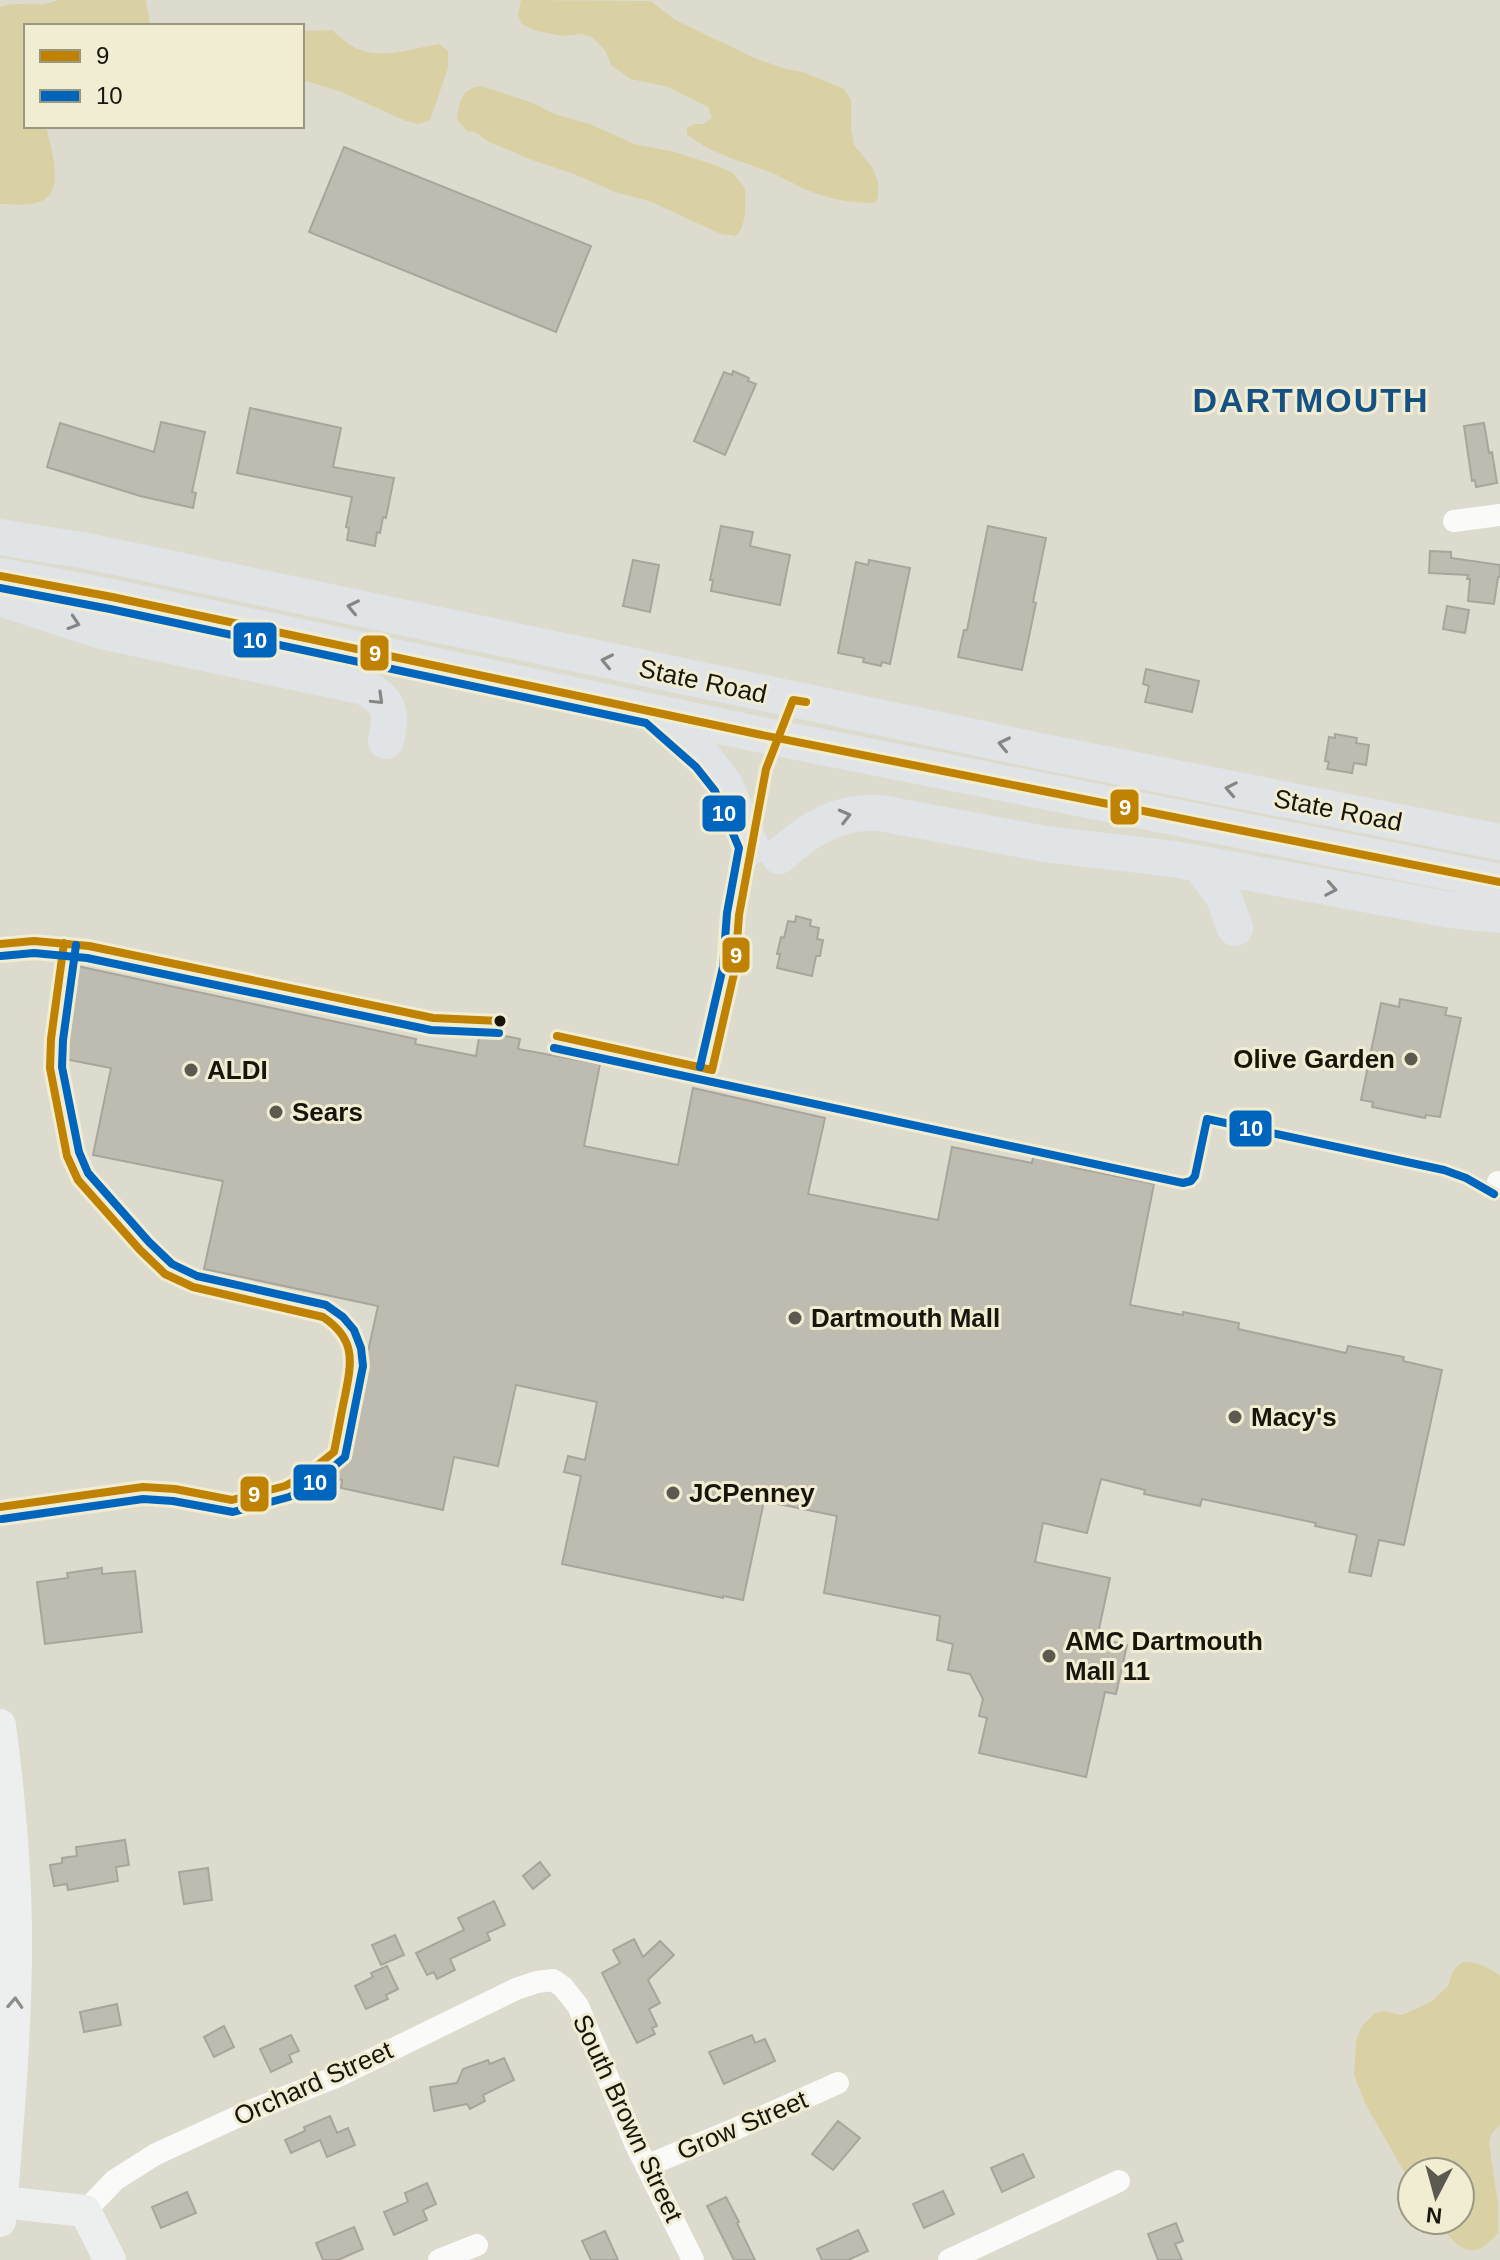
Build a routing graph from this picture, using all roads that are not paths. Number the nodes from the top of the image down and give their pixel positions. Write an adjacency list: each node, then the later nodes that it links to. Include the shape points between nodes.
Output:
1 (1500, 515): 2 (street)
2 (1454, 521)
3 (0, 537): 9 (main road, State Road, one-way to 3)
4 (0, 576): 6 (main road, State Road)
5 (0, 598): 7 (main road, one-way to 7, via 101,631 364,687 389,711)
6 (652, 712): 8 (main road, State Road); 10 (main road, one-way to 10, via 705,759 765,852 835,818 865,812)
7 (386, 741)
8 (921, 768): 10 (main road); 13 (main road, State Road)
9 (1500, 842)
10 (1116, 852): 11 (main road)
11 (1199, 864): 12 (main road); 12 (main road, via 1223,896 1235,928)
12 (1281, 880): 14 (main road, one-way to 14)
13 (1500, 882)
14 (1500, 915)
15 (0, 1725): 21 (main road, one-way to 15, via 16,1954 11,1812)
16 (556, 1981): 18 (street, South Brown Street, via 578,2006); 20 (street, Orchard Street, via 516,1989 336,2077 156,2154 115,2180)
17 (838, 2083): 18 (street, Grow Street)
18 (646, 2166): 25 (street, South Brown Street)
19 (1119, 2181): 26 (street)
20 (85, 2211): 21 (main road); 23 (main road)
21 (1, 2212)
22 (477, 2245): 24 (street)
23 (110, 2260)
24 (439, 2260)
25 (693, 2260)
26 (949, 2260)

